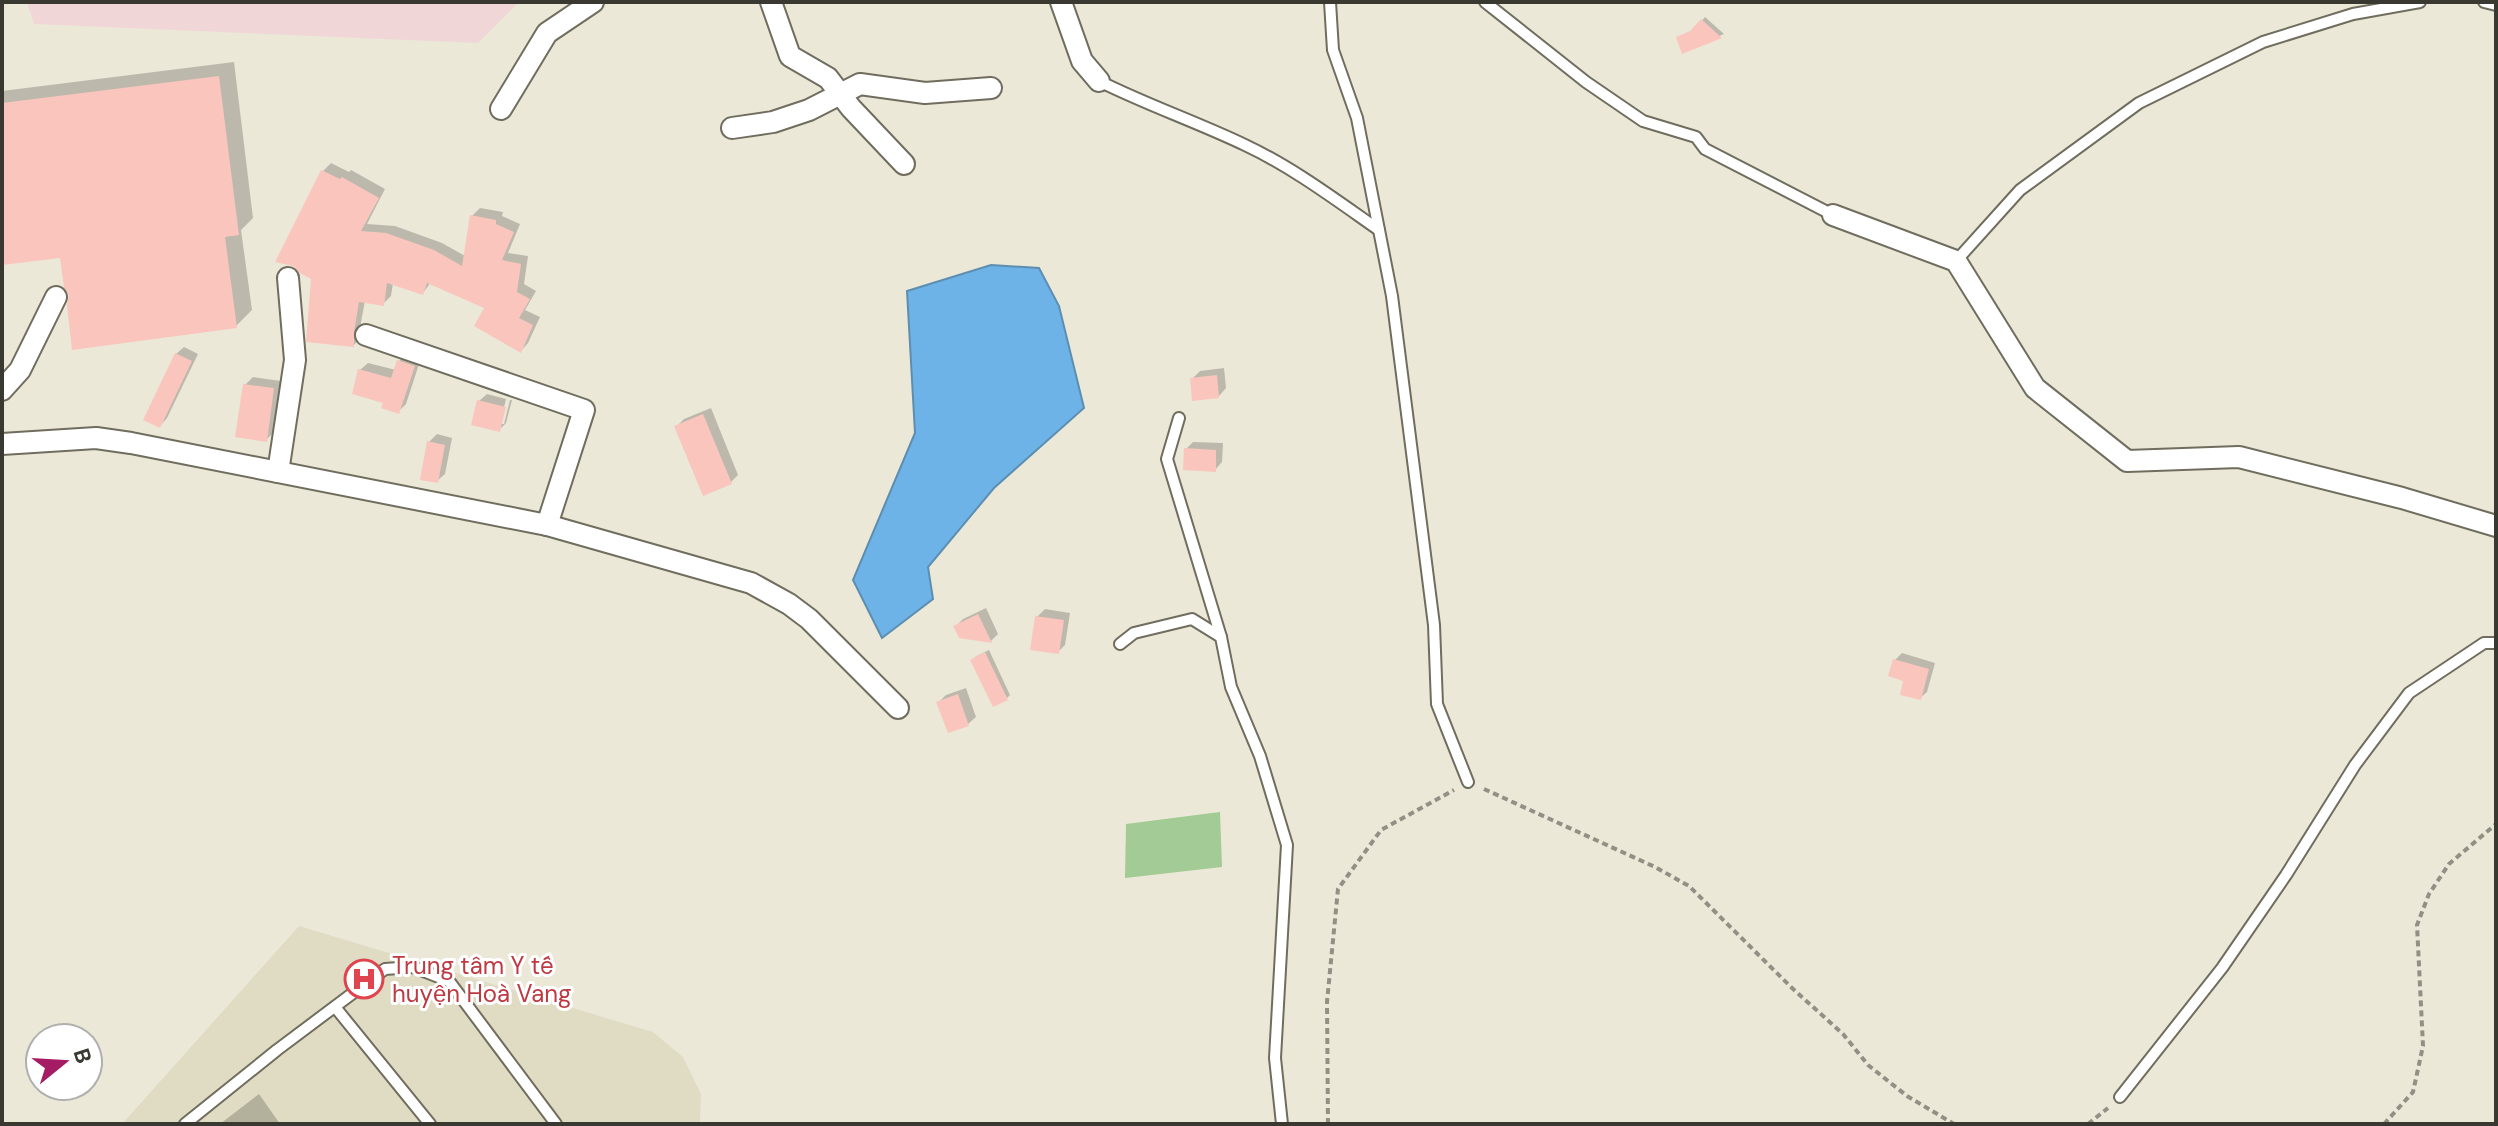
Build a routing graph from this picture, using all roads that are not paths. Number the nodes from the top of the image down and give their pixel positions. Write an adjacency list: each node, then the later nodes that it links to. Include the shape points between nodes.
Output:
1 (593, 2): 12 (street, via 547,33)
2 (771, 2): 11 (street, via 790,56 828,78)
3 (1061, 2): 9 (street, via 1082,61)
4 (1330, 2): 16 (lane, via 1333,50 1357,118)
5 (1485, 2): 15 (lane, via 1643,121 1696,137 1705,149)
6 (2420, 2): 17 (lane, via 2353,14 2263,42 2139,103 2020,190)
7 (2484, 2): 8 (lane)
8 (2496, 5)
9 (1099, 81): 16 (lane, via 1246,145)
10 (991, 88): 11 (street, via 925,93 860,84)
11 (841, 94): 13 (street, via 773,122); 14 (street)
12 (501, 109)
13 (732, 128)
14 (904, 164)
15 (1833, 215): 17 (street)
16 (1379, 230): 31 (lane, via 1434,625 1437,704)
17 (1956, 261): 26 (street, via 2035,388 2127,461 2239,457)
18 (288, 278): 24 (street, via 295,360)
19 (56, 297): 21 (street, via 20,370)
20 (366, 335): 25 (street, via 584,410)
21 (2, 390)
22 (1179, 418): 27 (lane, via 1167,459)
23 (2, 444): 24 (street, via 96,438)
24 (278, 472): 25 (street)
25 (547, 525): 30 (street, via 769,592 809,619)
26 (2496, 526)
27 (1221, 637): 29 (lane, via 1192,619 1134,633); 37 (lane, via 1231,687 1260,756 1287,845 1275,1058)
28 (2496, 643): 33 (lane, via 2484,643 2409,693 2355,765 2222,968)
29 (1120, 644)
30 (898, 708)
31 (1468, 782)
32 (335, 1007): 34 (lane); 35 (lane); 36 (lane, via 385,969 413,967 449,981)
33 (2120, 1097)
34 (185, 1124)
35 (430, 1124)
36 (556, 1124)
37 (1282, 1124)

